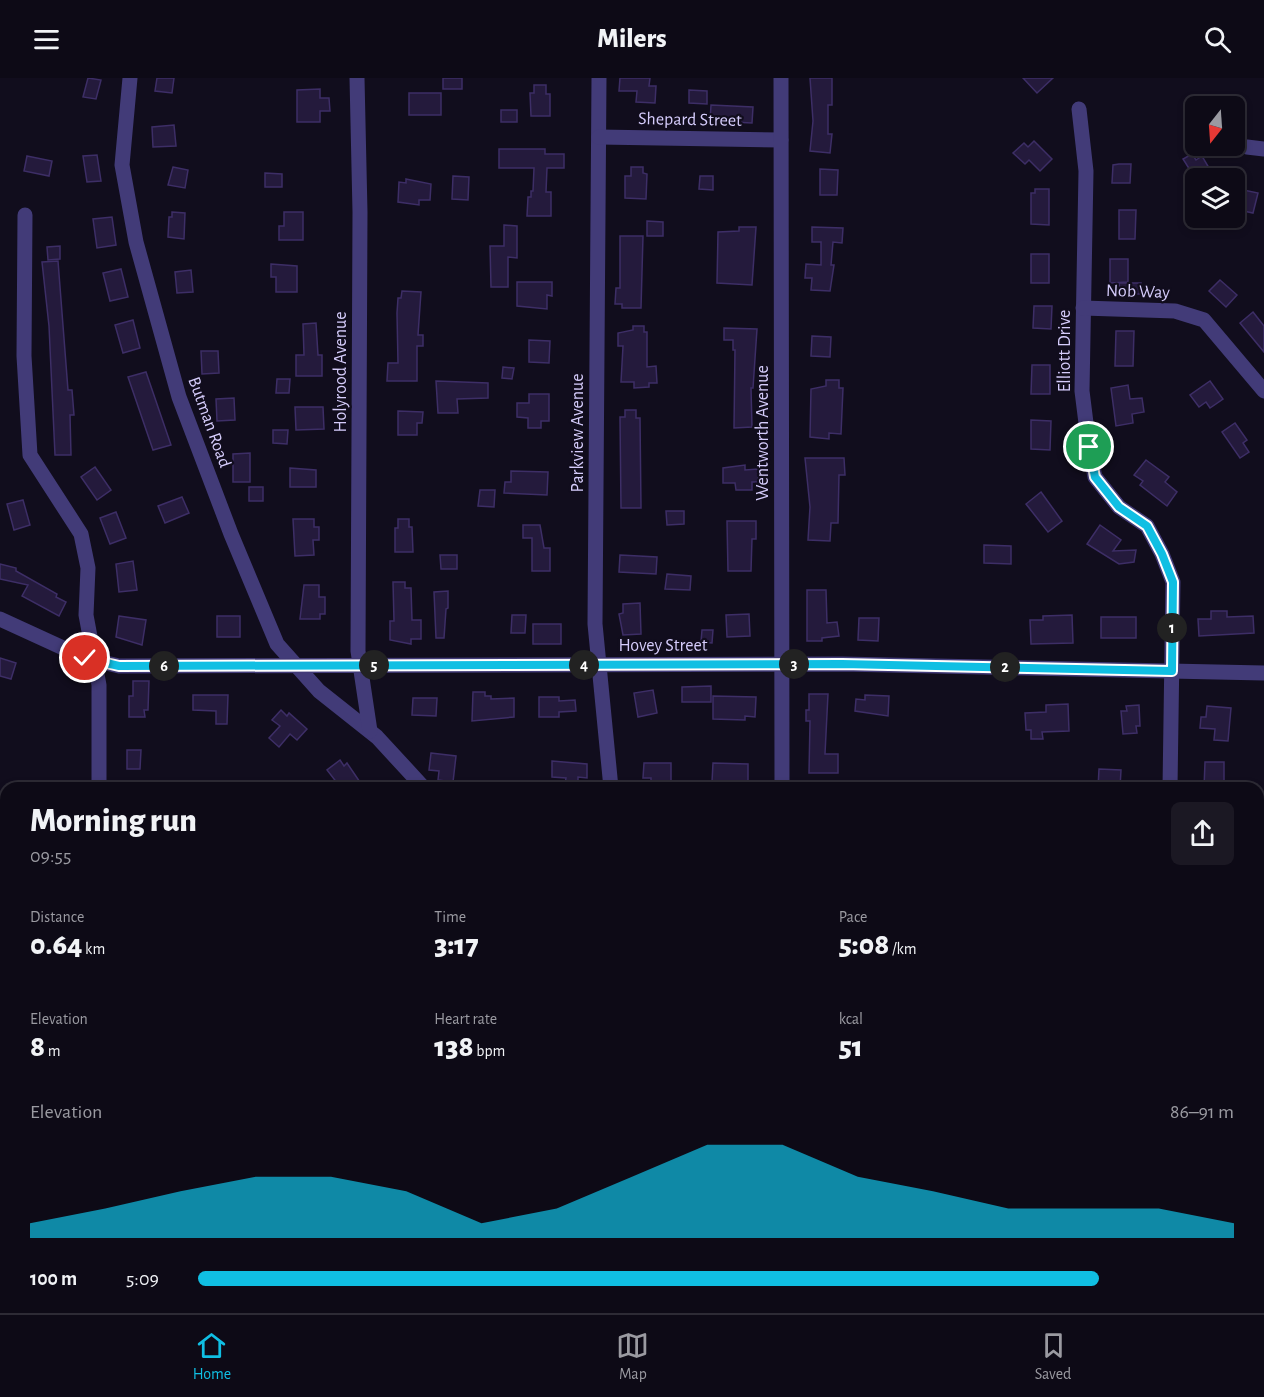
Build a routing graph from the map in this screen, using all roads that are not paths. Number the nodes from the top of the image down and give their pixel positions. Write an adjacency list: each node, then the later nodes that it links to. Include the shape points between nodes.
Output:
1 (130, 78): 17 (street, Butman Road, via 122,165 136,242 179,397 277,645)
2 (357, 78): 18 (street, Holyrood Avenue)
3 (599, 78): 6 (street, Parkview Avenue)
4 (781, 78): 7 (street, Wentworth Avenue)
5 (1079, 109): 11 (street, Elliott Drive, via 1086,171)
6 (599, 136): 7 (street, Shepard Street); 15 (street, Parkview Avenue, via 594,624)
7 (781, 140): 16 (street, Wentworth Avenue)
8 (1247, 147): 9 (street)
9 (1264, 149)
10 (25, 215): 14 (street, via 24,357 30,455 81,534 88,568 86,615)
11 (1083, 308): 12 (street, Nob Way, via 1175,311 1204,320); 19 (street, Elliott Drive, via 1082,391 1095,477 1119,507 1147,526 1162,554 1173,582)
12 (1264, 392)
13 (0, 619): 14 (street, Hovey Street)
14 (93, 660): 17 (street, Hovey Street, via 119,666); 22 (street, via 99,685)
15 (598, 664): 16 (street, Hovey Street); 18 (street, Hovey Street); 24 (street, Parkview Avenue)
16 (782, 664): 19 (street, Hovey Street); 25 (street, Wentworth Avenue)
17 (296, 665): 18 (street, Hovey Street); 21 (street, Butman Road, via 318,691)
18 (361, 665): 21 (street)
19 (1172, 671): 20 (street, Hovey Street); 26 (street, Elliott Drive)
20 (1264, 674)
21 (370, 731): 23 (street, Butman Road)
22 (99, 782)
23 (418, 782)
24 (610, 782)
25 (782, 782)
26 (1170, 782)

